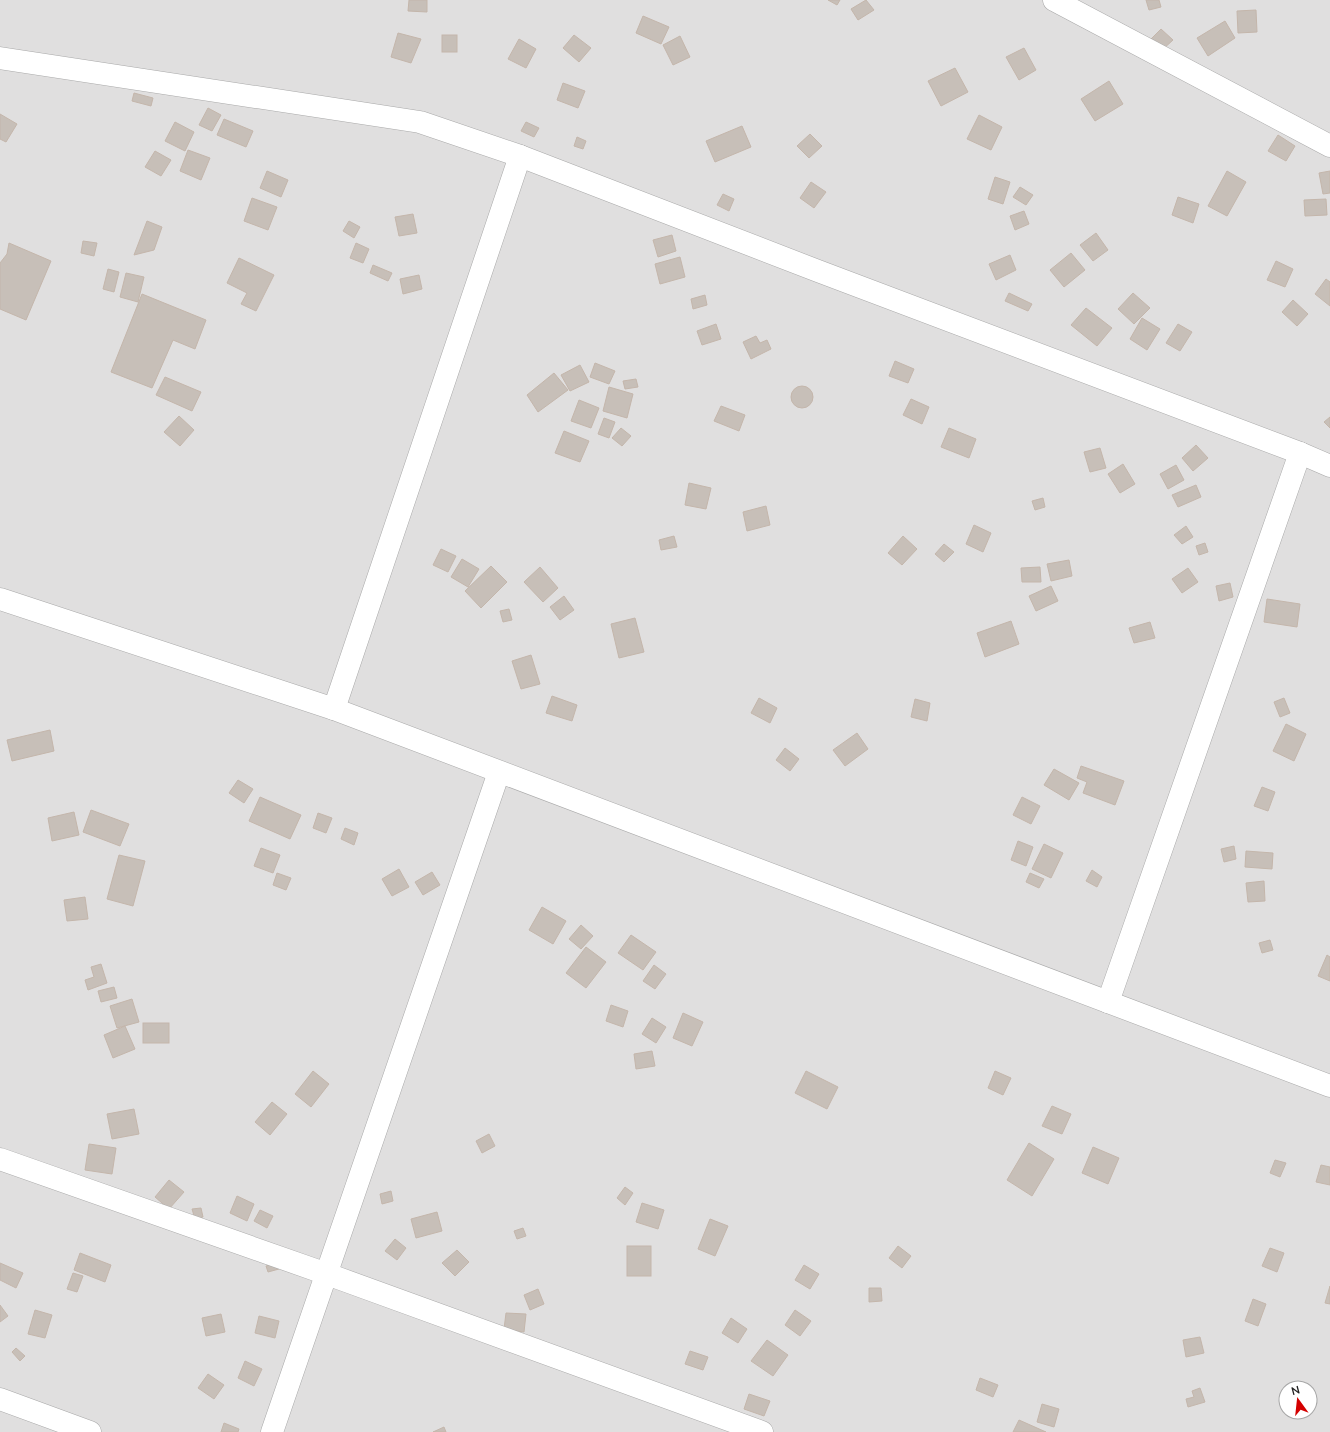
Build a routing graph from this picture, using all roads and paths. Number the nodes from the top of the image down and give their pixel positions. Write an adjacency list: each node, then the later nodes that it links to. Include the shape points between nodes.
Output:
1 (1054, 0): 3 (street)
2 (0, 58): 4 (street, via 420,122)
3 (1330, 146)
4 (520, 156): 5 (street); 8 (street)
5 (1300, 453): 6 (street); 10 (street)
6 (1330, 466)
7 (0, 599): 8 (street)
8 (334, 709): 9 (street)
9 (499, 772): 10 (street); 13 (street)
10 (1108, 1002): 11 (street)
11 (1330, 1086)
12 (0, 1159): 13 (street)
13 (327, 1274): 16 (street); 17 (street)
14 (0, 1399): 15 (street)
15 (90, 1432)
16 (272, 1432)
17 (762, 1432)

